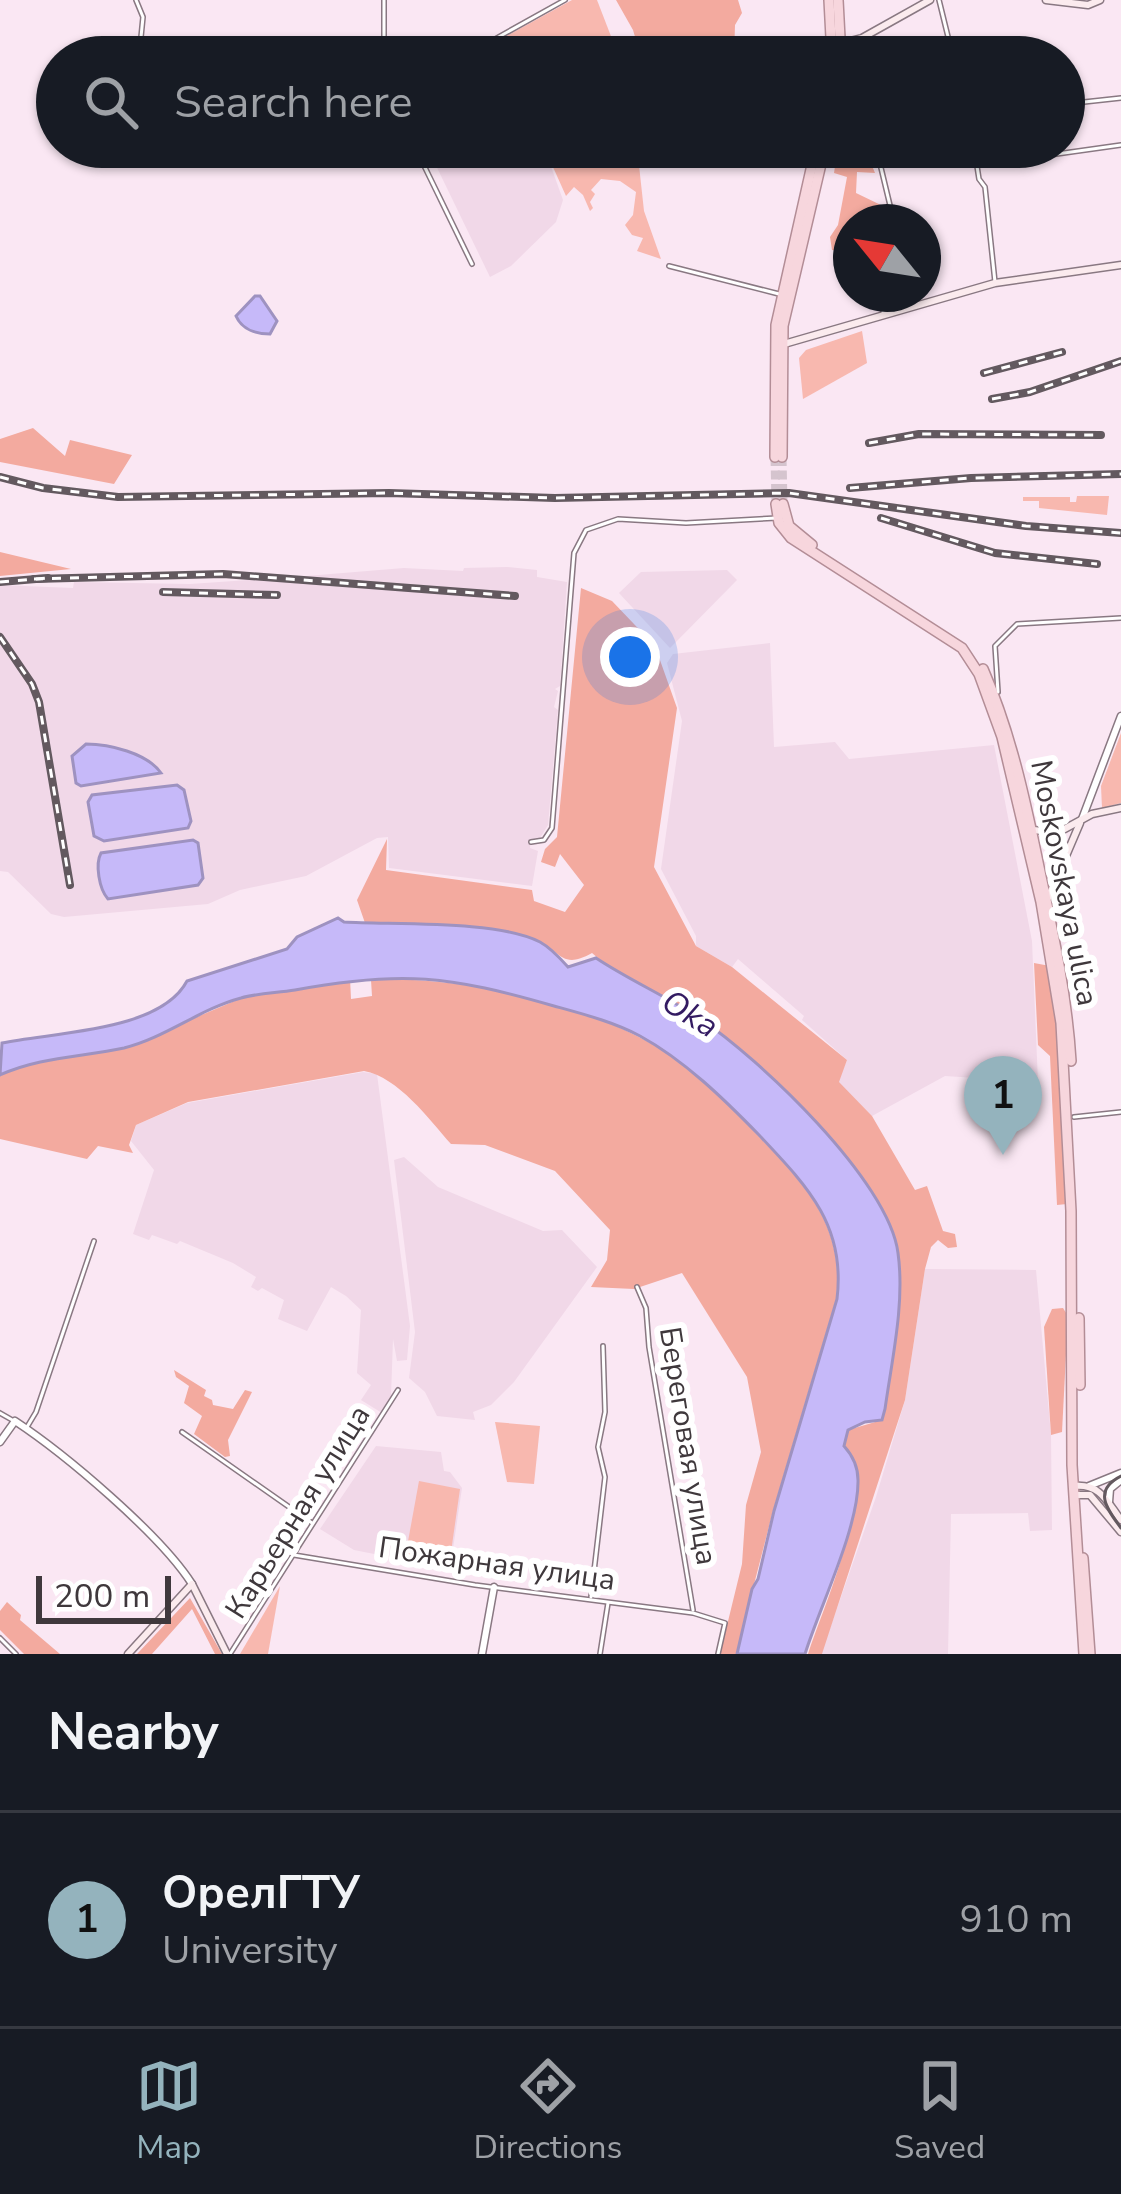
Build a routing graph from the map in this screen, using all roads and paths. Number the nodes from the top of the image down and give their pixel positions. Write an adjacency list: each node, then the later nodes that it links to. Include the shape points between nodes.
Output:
1 (136, 0): 9 (street)
2 (384, 0): 10 (street)
3 (565, 0): 11 (street)
4 (834, 0): 12 (main road)
5 (930, 0): 13 (main road)
6 (939, 0): 14 (street)
7 (1046, 0): 8 (main road)
8 (1100, 0)
9 (141, 36)
10 (384, 36)
11 (499, 36)
12 (840, 36)
13 (855, 36)
14 (948, 36)
15 (1121, 98): 16 (street)
16 (1085, 102)
17 (1121, 145): 18 (street)
18 (1085, 150)
19 (425, 168): 25 (street)
20 (814, 168): 29 (main road)
21 (816, 168): 32 (main road)
22 (881, 168): 24 (street)
23 (978, 168): 28 (street)
24 (890, 204)
25 (472, 264)
26 (1121, 265): 28 (main road)
27 (669, 266): 29 (street)
28 (995, 284): 31 (main road)
29 (781, 294): 34 (main road)
30 (884, 312): 31 (street)
31 (884, 316): 33 (main road)
32 (783, 326): 33 (main road); 34 (main road)
33 (811, 338): 34 (main road); 35 (main road, via 790,350)
34 (778, 345): 35 (main road); 35 (main road, via 779,457)
35 (781, 369)
36 (780, 510): 38 (main road, Moskovskaya ulica, via 812,545 961,638); 43 (street, via 686,523 619,519 586,530 574,553 552,828); 44 (main road, Moskovskaya ulica, via 791,538 951,638 971,660 1003,737)
37 (1121, 618): 38 (street, via 1012,628 994,651)
38 (999, 706): 42 (main road, Moskovskaya ulica)
39 (1121, 716): 41 (street)
40 (1121, 808): 41 (main road)
41 (1082, 819): 42 (main road, via 1059,832); 44 (main road)
42 (1032, 830): 44 (main road, Moskovskaya ulica)
43 (531, 842)
44 (1044, 900): 46 (main road, Moskovskaya ulica, via 1069,1022); 47 (main road, Moskovskaya ulica)
45 (1121, 1112): 46 (street)
46 (1074, 1117): 47 (main road, Moskovskaya ulica)
47 (1073, 1170): 58 (main road, Moskovskaya ulica)
48 (94, 1241): 54 (street)
49 (637, 1287): 69 (street, Береговая улица)
50 (603, 1346): 67 (street, via 598,1447 605,1477)
51 (398, 1390): 62 (street, Карьерная улица)
52 (0, 1413): 53 (street)
53 (15, 1421): 54 (street); 56 (street)
54 (26, 1428): 65 (street)
55 (182, 1432): 62 (street)
56 (0, 1442)
57 (1115, 1480): 58 (street); 59 (street); 60 (street)
58 (1081, 1490): 59 (main road); 60 (main road); 77 (main road, Moskovskaya ulica)
59 (1100, 1492): 60 (main road)
60 (1106, 1506): 61 (main road); 63 (main road)
61 (1121, 1520)
62 (314, 1524): 64 (street, Карьерная улица)
63 (1121, 1532)
64 (295, 1555): 66 (street, Пожарная улица); 73 (street, Карьерная улица)
65 (192, 1583): 72 (main road); 73 (main road)
66 (494, 1587): 67 (street, Пожарная улица); 74 (street)
67 (591, 1599): 68 (street, Пожарная улица)
68 (609, 1601): 69 (street, Пожарная улица); 75 (street)
69 (693, 1613): 76 (street, via 725,1623)
70 (0, 1638): 71 (street)
71 (16, 1654)
72 (128, 1654)
73 (228, 1654)
74 (482, 1654)
75 (600, 1654)
76 (718, 1654)
77 (1087, 1654)

